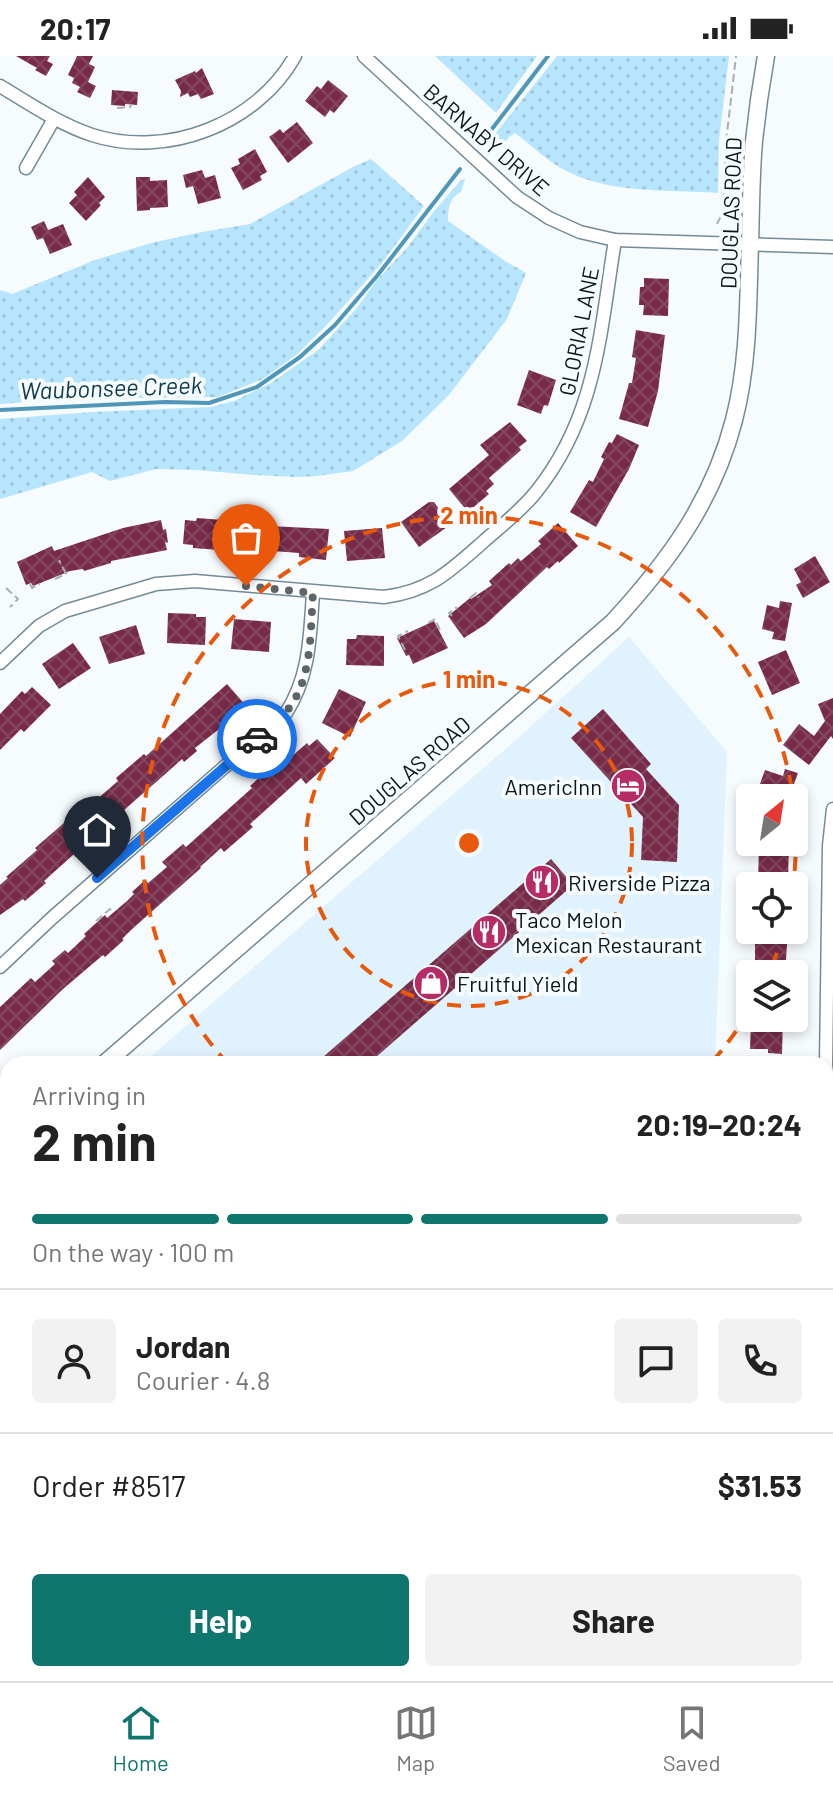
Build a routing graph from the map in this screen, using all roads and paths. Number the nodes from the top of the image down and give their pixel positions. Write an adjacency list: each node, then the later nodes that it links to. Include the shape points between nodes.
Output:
1 (295, 56): 8 (street, via 249,107 196,135 112,140)
2 (364, 56): 11 (street, BARNABY DRIVE, via 517,197 580,232)
3 (736, 56): 10 (path, via 723,212)
4 (766, 56): 12 (street, DOUGLAS ROAD, via 754,143)
5 (0, 86): 8 (street)
6 (132, 104): 7 (path)
7 (117, 108)
8 (54, 119): 9 (street)
9 (26, 168)
10 (717, 224)
11 (615, 240): 12 (street, BARNABY DRIVE); 19 (street, GLORIA LANE, via 585,406 567,446 526,504 425,587 384,597)
12 (750, 245): 13 (street, BARNABY DRIVE); 36 (street, DOUGLAS ROAD, via 746,359 733,422 713,480 661,568 613,622)
13 (833, 247)
14 (59, 560): 15 (path, via 66,574)
15 (55, 579)
16 (30, 584): 17 (path)
17 (40, 584)
18 (6, 588): 22 (path, via 18,599)
19 (313, 593): 29 (street, GLORIA LANE, via 195,581 156,584 65,611 39,626); 35 (street, via 307,662 286,713)
20 (479, 597): 21 (path, via 476,593)
21 (470, 598)
22 (10, 607)
23 (457, 607): 24 (path, via 449,613)
24 (452, 616)
25 (428, 623): 27 (path, via 435,619)
26 (408, 631): 28 (path, via 398,636)
27 (441, 632)
28 (405, 650)
29 (0, 663)
30 (833, 809): 37 (street)
31 (121, 812): 32 (path)
32 (123, 819)
33 (113, 913): 34 (path, via 110,909)
34 (96, 921)
35 (0, 967)
36 (113, 1056)
37 (826, 1056)

